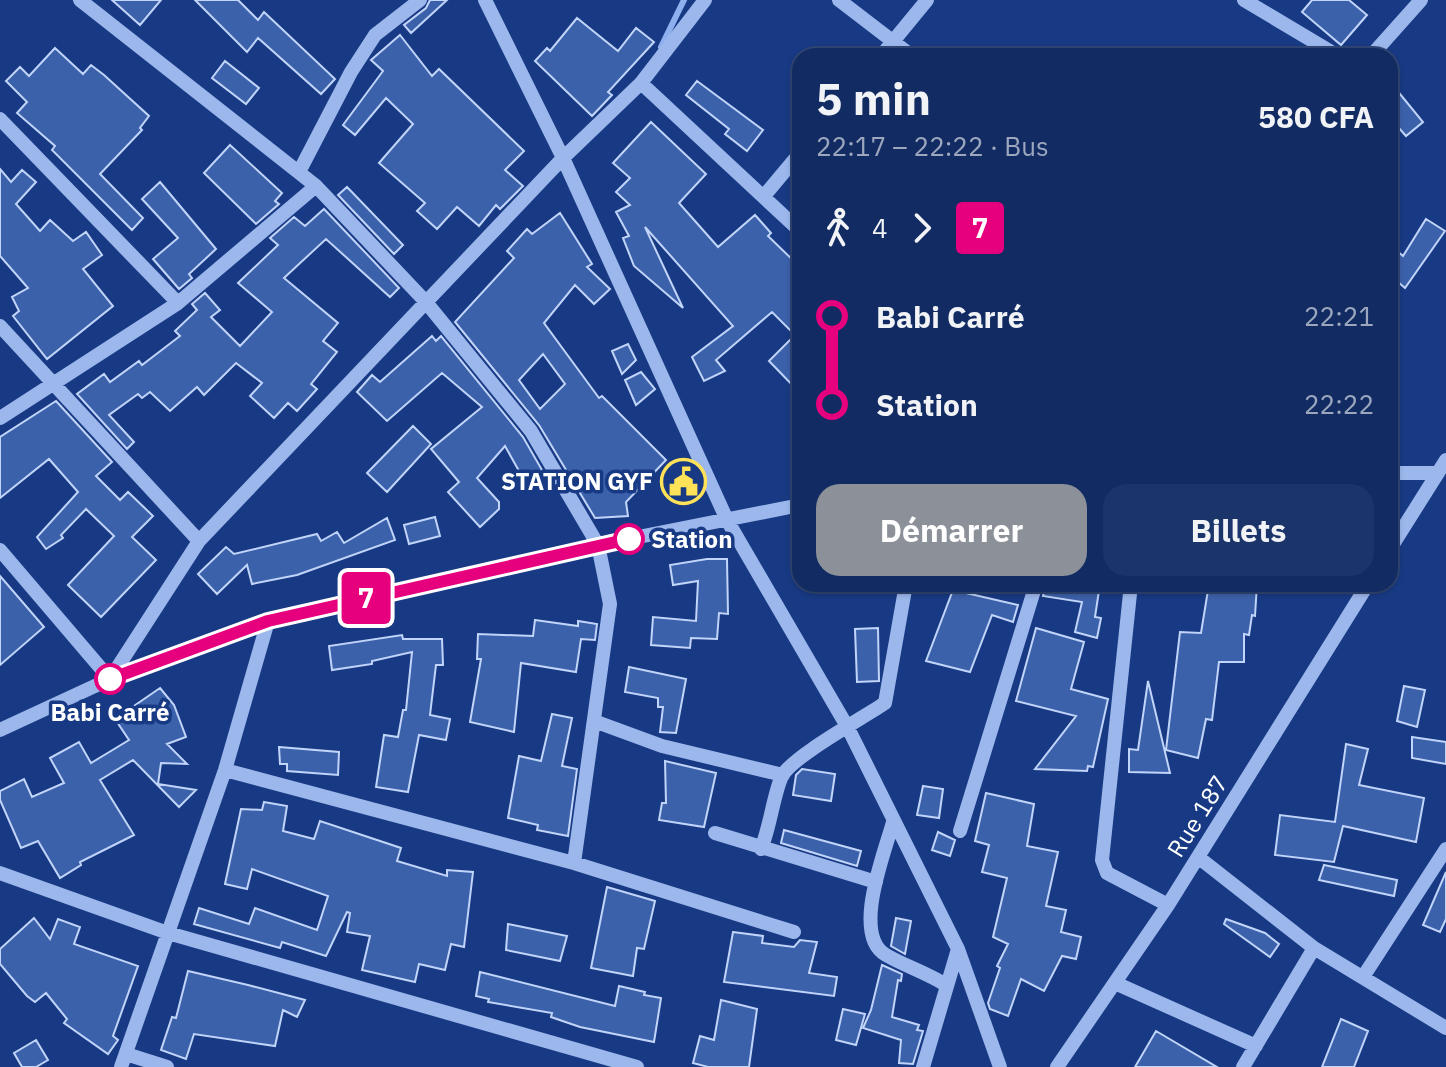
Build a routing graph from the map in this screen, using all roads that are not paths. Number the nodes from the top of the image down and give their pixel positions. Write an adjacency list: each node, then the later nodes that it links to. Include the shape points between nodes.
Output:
1 (80, 0): 18 (street)
2 (420, 0): 18 (street, via 375,35)
3 (485, 0): 16 (street)
4 (705, 0): 14 (street)
5 (839, 0): 9 (street)
6 (927, 0): 9 (street)
7 (1244, 0): 12 (street)
8 (1421, 0): 13 (street)
9 (893, 41): 10 (street); 11 (street)
10 (887, 48)
11 (902, 48)
12 (1325, 48)
13 (1378, 48)
14 (641, 83): 16 (street); 20 (street)
15 (0, 119): 23 (street)
16 (563, 158): 22 (street); 30 (street)
17 (792, 163): 20 (street)
18 (299, 172): 19 (street)
19 (316, 186): 22 (street); 23 (street)
20 (764, 196): 21 (street)
21 (792, 223)
22 (425, 301): 32 (street); 33 (street, via 531,431)
23 (178, 303): 25 (street)
24 (0, 326): 25 (street)
25 (51, 384): 26 (street); 32 (street)
26 (0, 418)
27 (1442, 466): 28 (street); 31 (street)
28 (1398, 472)
29 (792, 507): 30 (street)
30 (727, 520): 33 (street); 42 (street)
31 (1398, 536)
32 (199, 541): 40 (street)
33 (598, 545): 39 (street); 41 (street, via 610,604)
34 (0, 550): 40 (street)
35 (905, 592): 42 (street, via 885,703)
36 (1034, 592): 47 (street)
37 (1130, 592): 55 (street, via 1102,860 1107,873)
38 (1363, 592): 51 (street, Rue 187)
39 (268, 621): 40 (street); 44 (street)
40 (110, 679): 43 (street)
41 (594, 721): 45 (street, via 662,746); 52 (street)
42 (848, 728): 45 (street); 46 (street)
43 (0, 730)
44 (225, 770): 52 (street); 57 (street)
45 (783, 775): 49 (street)
46 (893, 822): 54 (street); 59 (street)
47 (960, 831)
48 (715, 833): 49 (street)
49 (761, 849): 54 (street)
50 (1446, 849): 60 (street)
51 (1198, 857): 55 (street, Rue 187); 58 (street)
52 (574, 863): 56 (street)
53 (0, 873): 57 (street)
54 (876, 882): 62 (street, via 869,931 875,946)
55 (1168, 905): 61 (street, Rue 187)
56 (794, 932)
57 (168, 933): 65 (street); 67 (street)
58 (1314, 948): 60 (street); 64 (street)
59 (958, 949): 62 (street); 69 (street)
60 (1363, 977): 63 (street)
61 (1115, 983): 64 (street); 70 (street, Rue 187)
62 (946, 985): 68 (street)
63 (1446, 1028)
64 (1256, 1046): 71 (street)
65 (124, 1060): 66 (street)
66 (167, 1067)
67 (637, 1067)
68 (923, 1067)
69 (1000, 1067)
70 (1057, 1067)
71 (1243, 1067)

